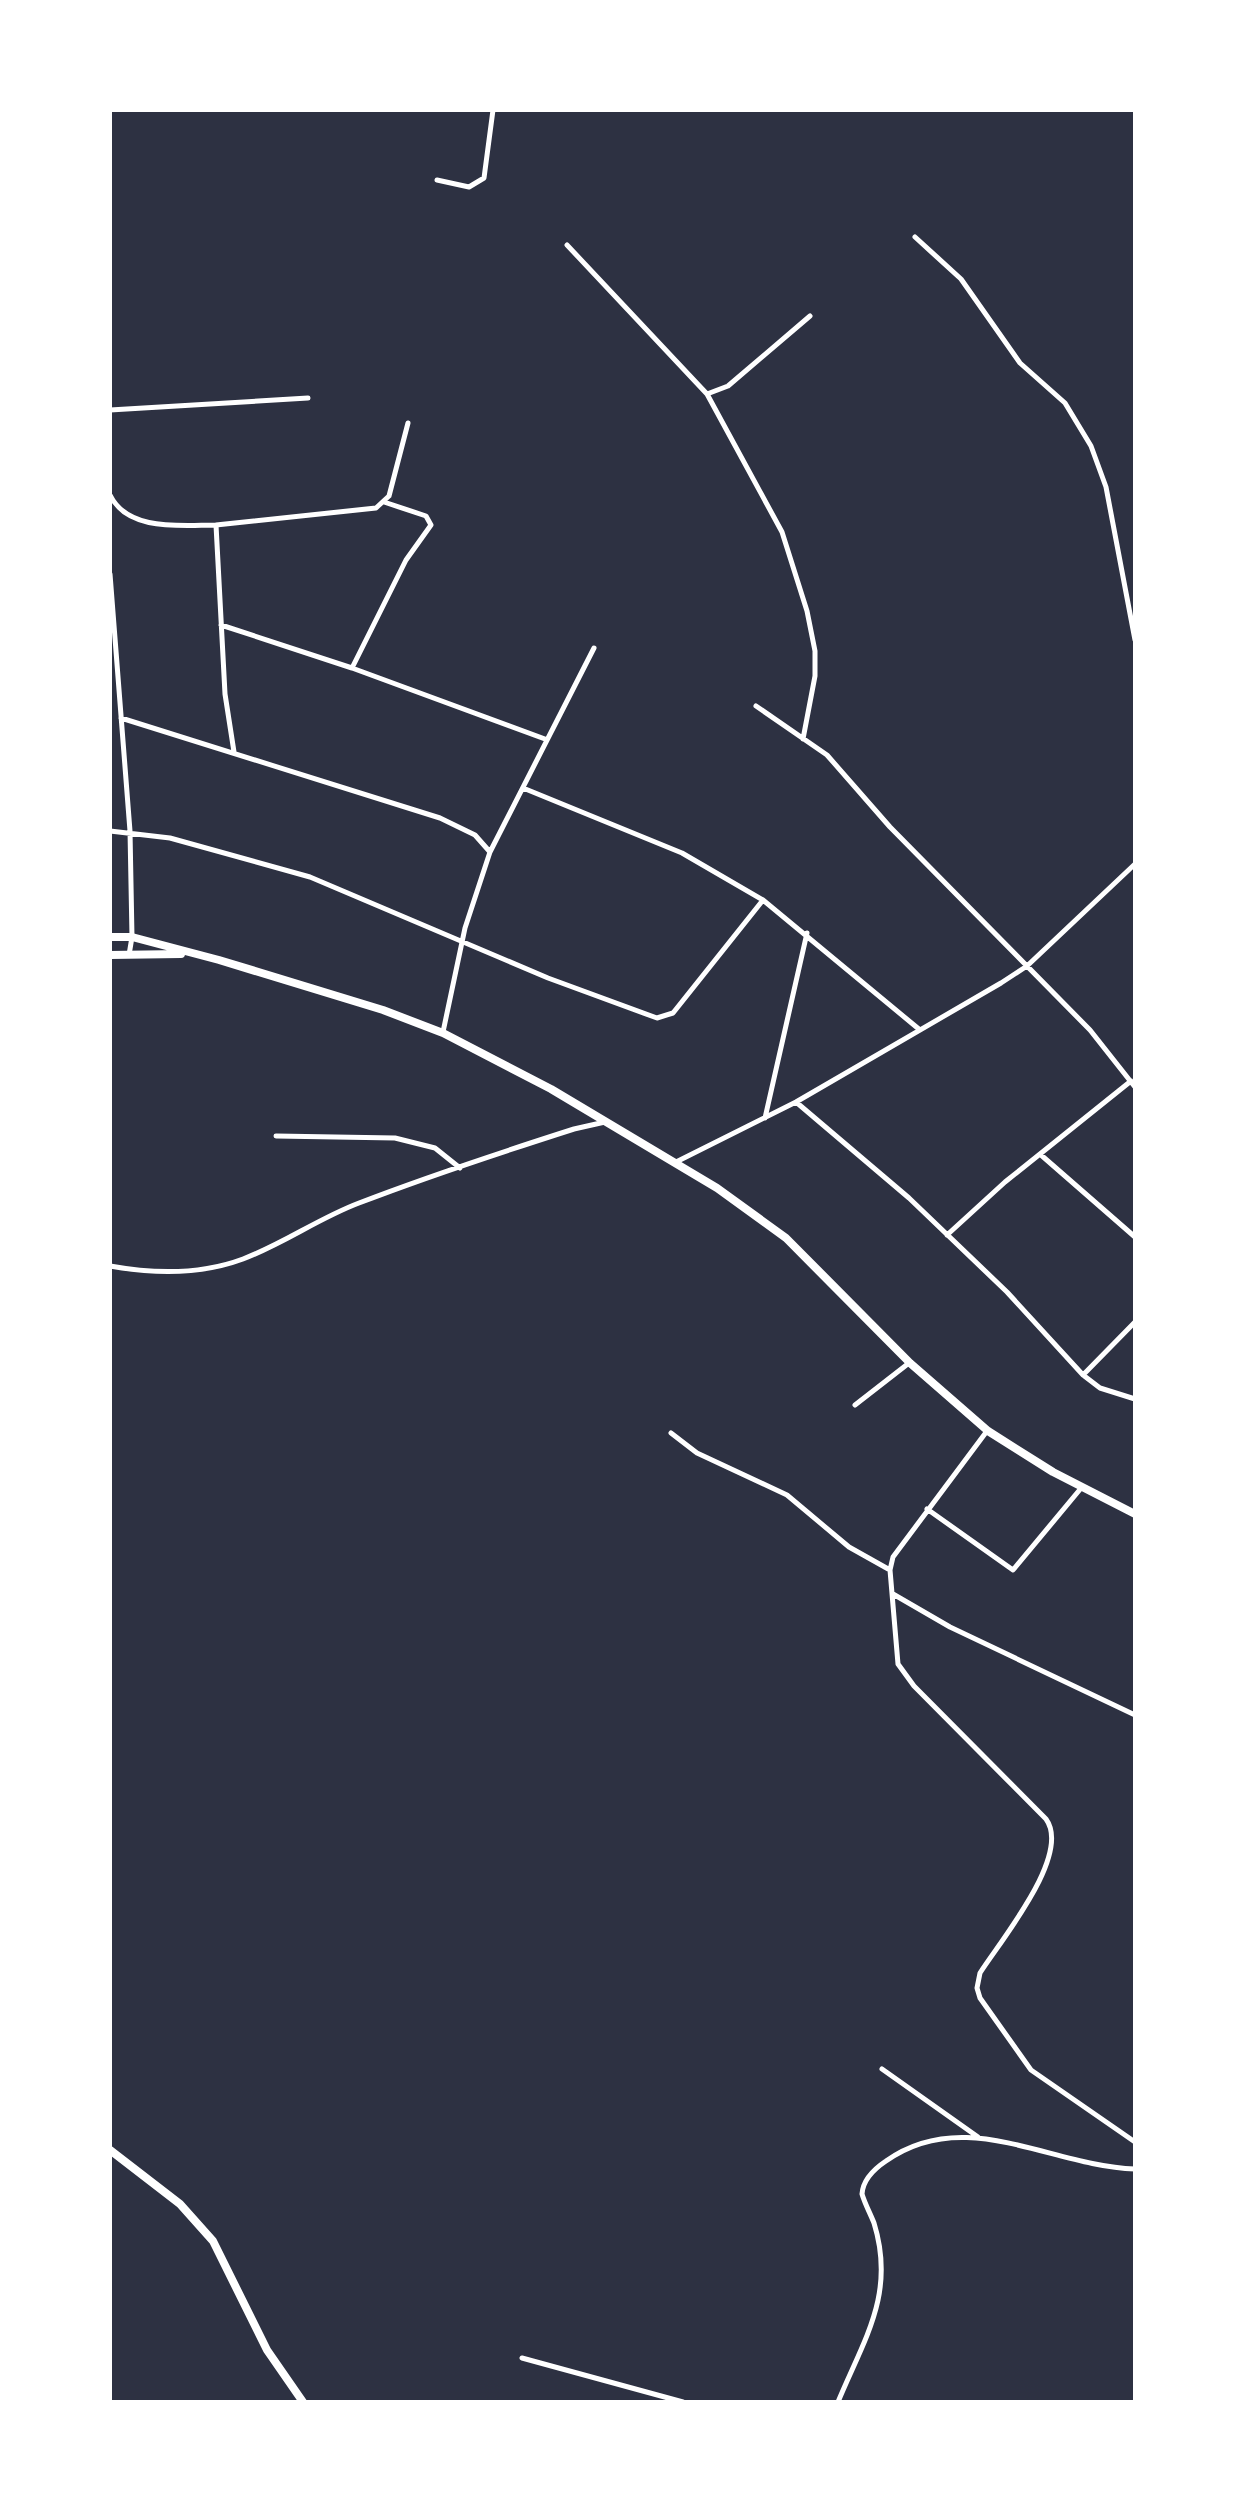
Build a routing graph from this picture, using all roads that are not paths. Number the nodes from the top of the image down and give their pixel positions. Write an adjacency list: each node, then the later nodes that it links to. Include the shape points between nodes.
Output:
1 (493, 110): 2 (street, via 484,178 469,187)
2 (437, 180)
3 (915, 237): 16 (street, via 961,279 1020,363 1065,403 1091,446 1106,487)
4 (567, 245): 6 (street)
5 (810, 316): 6 (street, via 728,386)
6 (707, 394): 22 (street, via 782,532 807,611 815,676)
7 (308, 398): 8 (street)
8 (110, 410)
9 (408, 423): 11 (street)
10 (110, 495): 12 (street, via 126,515 144,522)
11 (384, 502): 12 (street, via 353,512); 18 (street, via 426,516 431,525 406,560)
12 (216, 525): 14 (street)
13 (110, 574): 15 (street)
14 (221, 625): 18 (street); 23 (street)
15 (111, 633): 20 (street)
16 (1135, 640)
17 (594, 648): 21 (street)
18 (352, 668): 21 (street)
19 (756, 706): 22 (street)
20 (121, 718): 23 (street); 26 (street)
21 (545, 739): 24 (street)
22 (803, 739): 37 (street, via 827,755)
23 (234, 752): 27 (street, via 459,825)
24 (523, 788): 27 (street); 29 (street, via 682,853)
25 (110, 831): 26 (street)
26 (130, 831): 32 (street); 33 (street, via 310,877)
27 (490, 852): 33 (street)
28 (1135, 864): 37 (street)
29 (763, 900): 30 (street); 33 (street, via 706,976 666,1016 638,1013)
30 (807, 933): 38 (street); 42 (street)
31 (110, 937): 32 (main road)
32 (132, 937): 34 (main road); 36 (street)
33 (461, 943): 39 (street)
34 (190, 954): 36 (main road); 39 (main road, via 300,983)
35 (110, 955): 36 (main road)
36 (129, 955)
37 (1027, 966): 38 (street); 40 (street, via 1090,1030)
38 (920, 1030): 41 (street)
39 (443, 1033): 43 (main road)
40 (1133, 1084): 45 (street)
41 (796, 1102): 42 (street); 48 (street)
42 (765, 1118): 46 (street)
43 (606, 1122): 46 (main road); 47 (street)
44 (276, 1136): 47 (street, via 395,1138 435,1148)
45 (1041, 1155): 48 (street); 49 (street)
46 (672, 1163): 52 (main road, via 786,1238)
47 (461, 1169): 50 (street, via 335,1212 217,1268 174,1272)
48 (947, 1235): 53 (street)
49 (1135, 1237)
50 (110, 1266)
51 (1135, 1322): 53 (street)
52 (910, 1363): 55 (street); 56 (main road)
53 (1083, 1375): 54 (street, via 1100,1388)
54 (1135, 1399)
55 (855, 1405)
56 (988, 1431): 58 (main road); 59 (street)
57 (671, 1433): 61 (street, via 697,1453 787,1495 849,1547)
58 (1082, 1487): 59 (street, via 1013,1570); 60 (main road)
59 (927, 1509): 61 (street, via 898,1546)
60 (1135, 1514)
61 (890, 1570): 62 (street)
62 (893, 1594): 63 (street, via 950,1627); 66 (street, via 896,1653 903,1673 1046,1819 1053,1833 1047,1869 980,1973 978,1993 1031,2070)
63 (1135, 1715)
64 (882, 2069): 65 (street)
65 (979, 2137): 68 (street, via 1085,2164); 72 (street, via 950,2135 921,2143 892,2157 864,2183 881,2292 867,2340)
66 (1135, 2142)
67 (110, 2150): 70 (main road, via 180,2204 213,2241 267,2350)
68 (1135, 2169)
69 (522, 2358): 71 (street)
70 (303, 2402)
71 (683, 2402)
72 (838, 2402)

